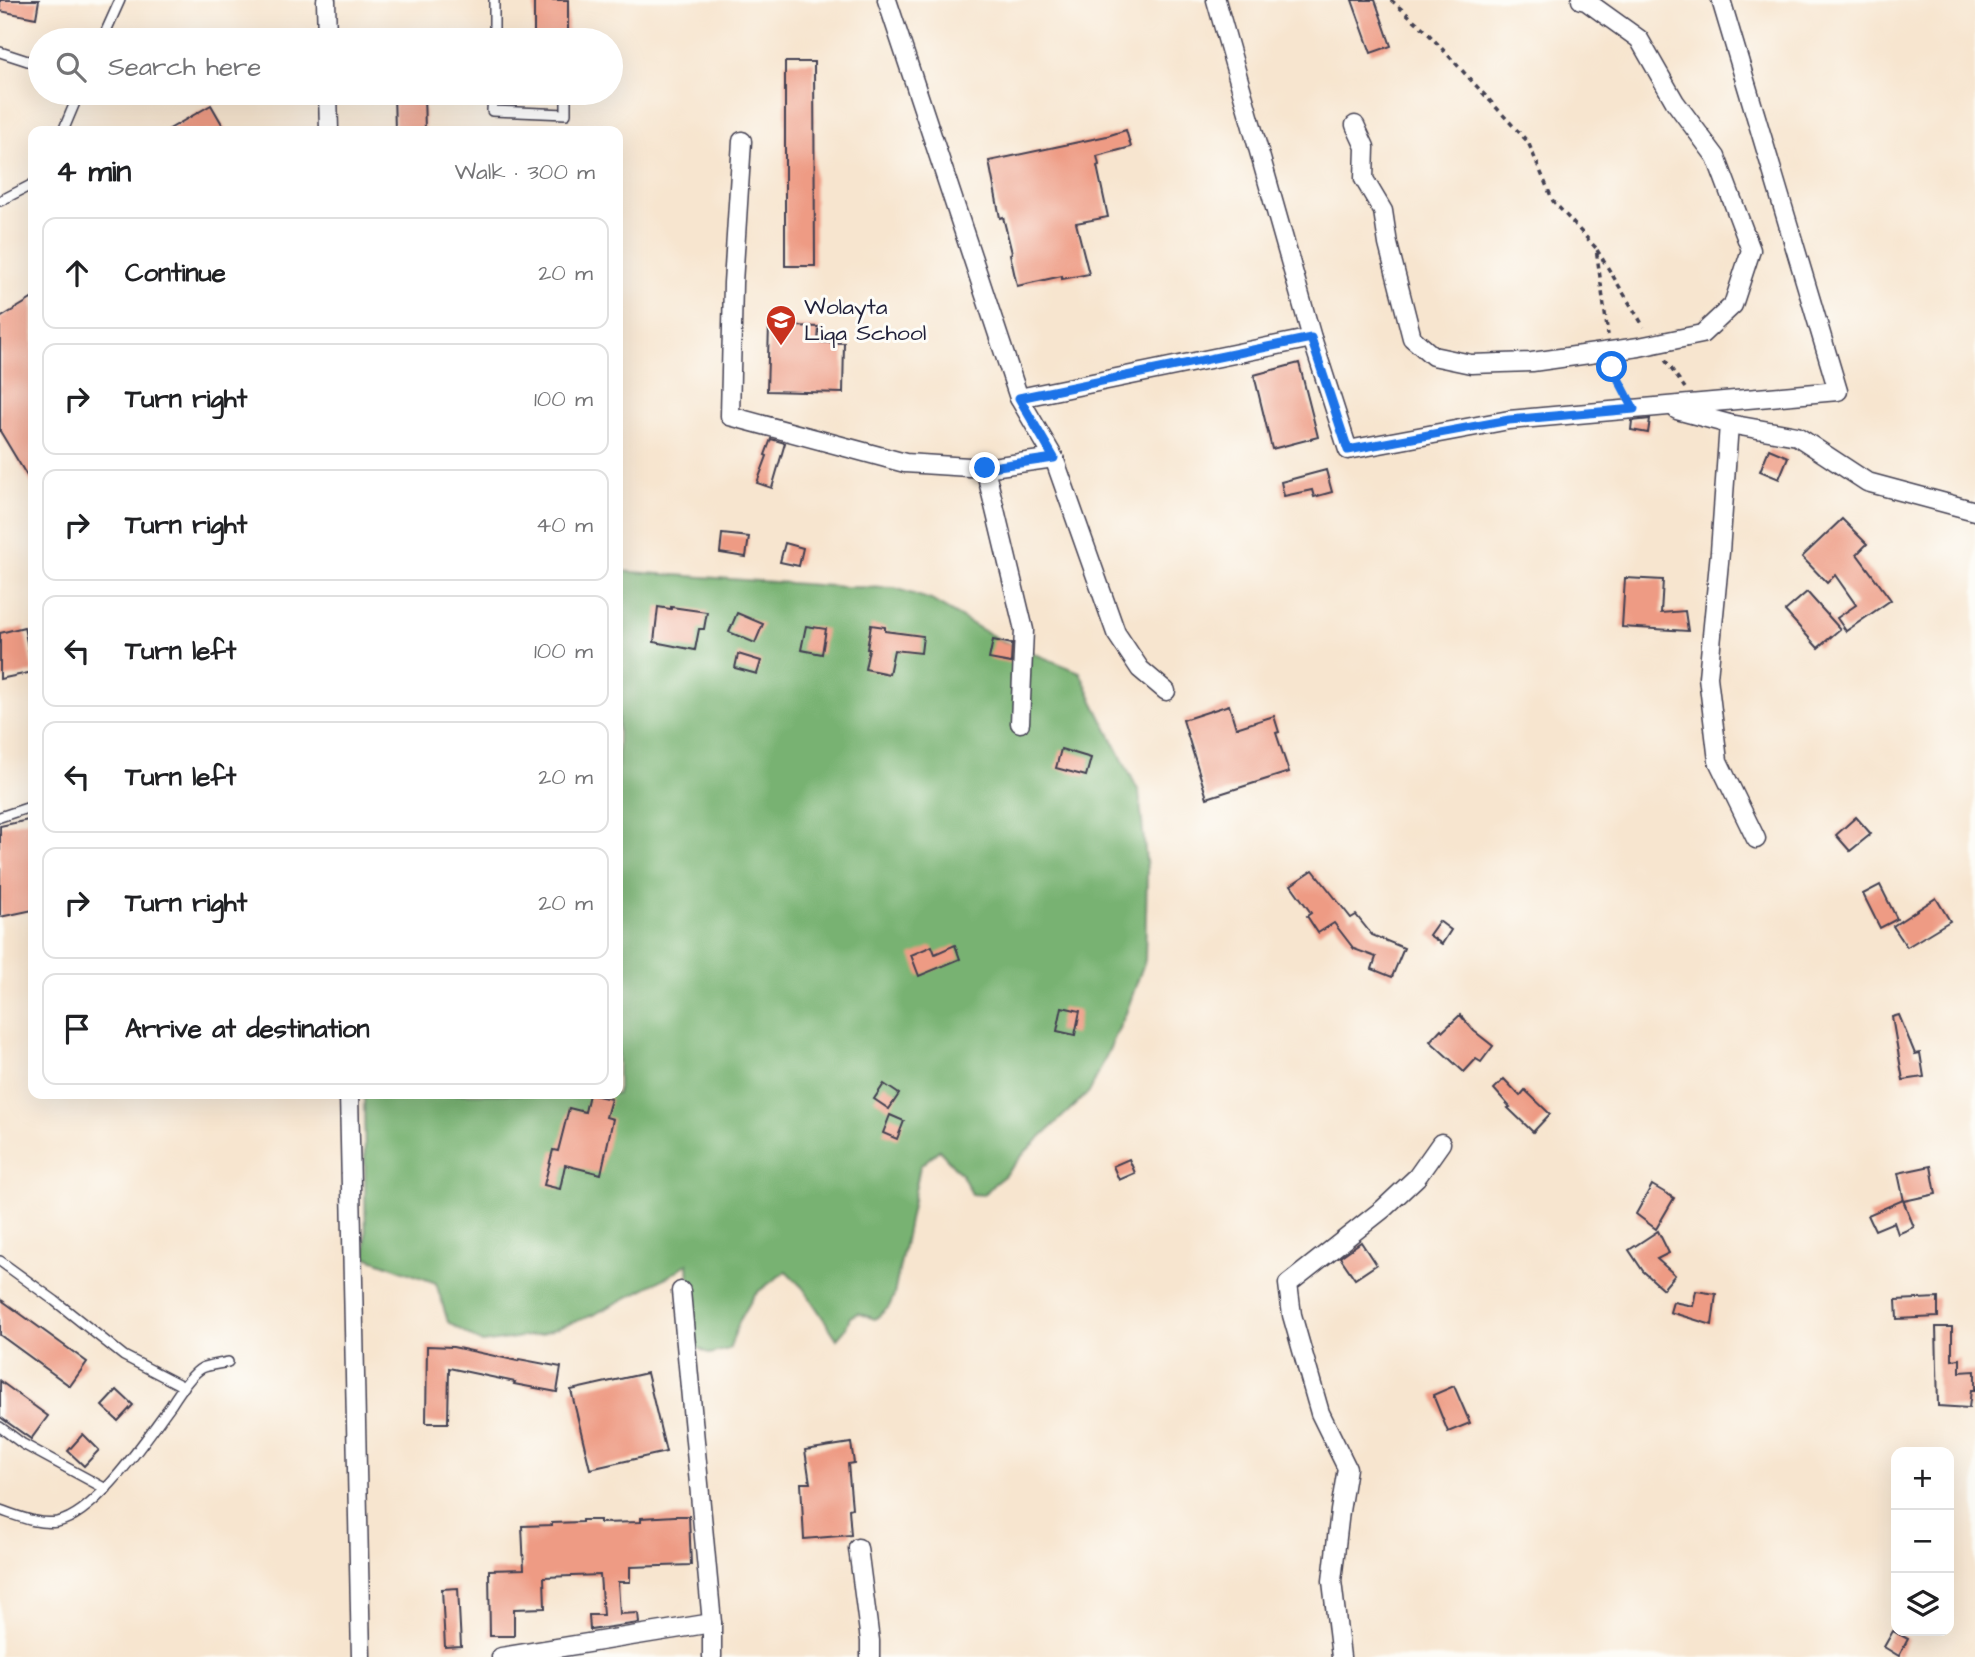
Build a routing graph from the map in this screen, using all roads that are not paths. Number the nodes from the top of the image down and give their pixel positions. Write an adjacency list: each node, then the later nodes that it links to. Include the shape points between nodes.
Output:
1 (120, 0): 8 (lane)
2 (326, 0): 9 (street)
3 (494, 0): 10 (lane)
4 (887, 0): 24 (street)
5 (1216, 0): 23 (street)
6 (1581, 0): 17 (street, via 1639,39 1675,102 1716,157 1751,250 1733,305 1702,334 1532,362 1471,364 1433,356 1412,338 1383,211 1364,179 1365,147)
7 (1721, 0): 25 (street, via 1838,391)
8 (107, 28)
9 (327, 28)
10 (494, 28)
11 (0, 52): 12 (lane)
12 (28, 61)
13 (74, 105): 18 (lane)
14 (328, 105): 19 (street)
15 (492, 105): 16 (lane, via 492,111 566,114)
16 (566, 105)
17 (1355, 125)
18 (65, 126)
19 (329, 126)
20 (742, 141): 28 (street, via 730,416 905,463)
21 (28, 187): 22 (lane)
22 (0, 201)
23 (1311, 338): 24 (street); 25 (street, via 1348,450 1509,420)
24 (1019, 398): 27 (street)
25 (1663, 406): 26 (street)
26 (1728, 424): 29 (street, via 1797,436 1867,482); 34 (street, via 1708,677 1718,761)
27 (1054, 458): 28 (street); 30 (street, via 1116,633 1140,669)
28 (985, 468): 31 (street, via 1024,630)
29 (1975, 511)
30 (1166, 691)
31 (1020, 723)
32 (28, 808): 33 (lane)
33 (0, 817)
34 (1756, 839)
35 (349, 1099): 46 (street)
36 (1441, 1143): 50 (street, via 1417,1177 1383,1209 1288,1284 1292,1315 1320,1413 1347,1468 1332,1581)
37 (0, 1261): 40 (lane, via 124,1356)
38 (681, 1291): 45 (street)
39 (228, 1362): 40 (lane, via 202,1368)
40 (184, 1387): 42 (lane)
41 (0, 1427): 42 (lane)
42 (106, 1489): 43 (lane, via 74,1516 57,1522 34,1521)
43 (0, 1510)
44 (858, 1548): 49 (street)
45 (712, 1623): 47 (street); 48 (street)
46 (361, 1657)
47 (500, 1657)
48 (712, 1657)
49 (870, 1657)
50 (1341, 1657)

